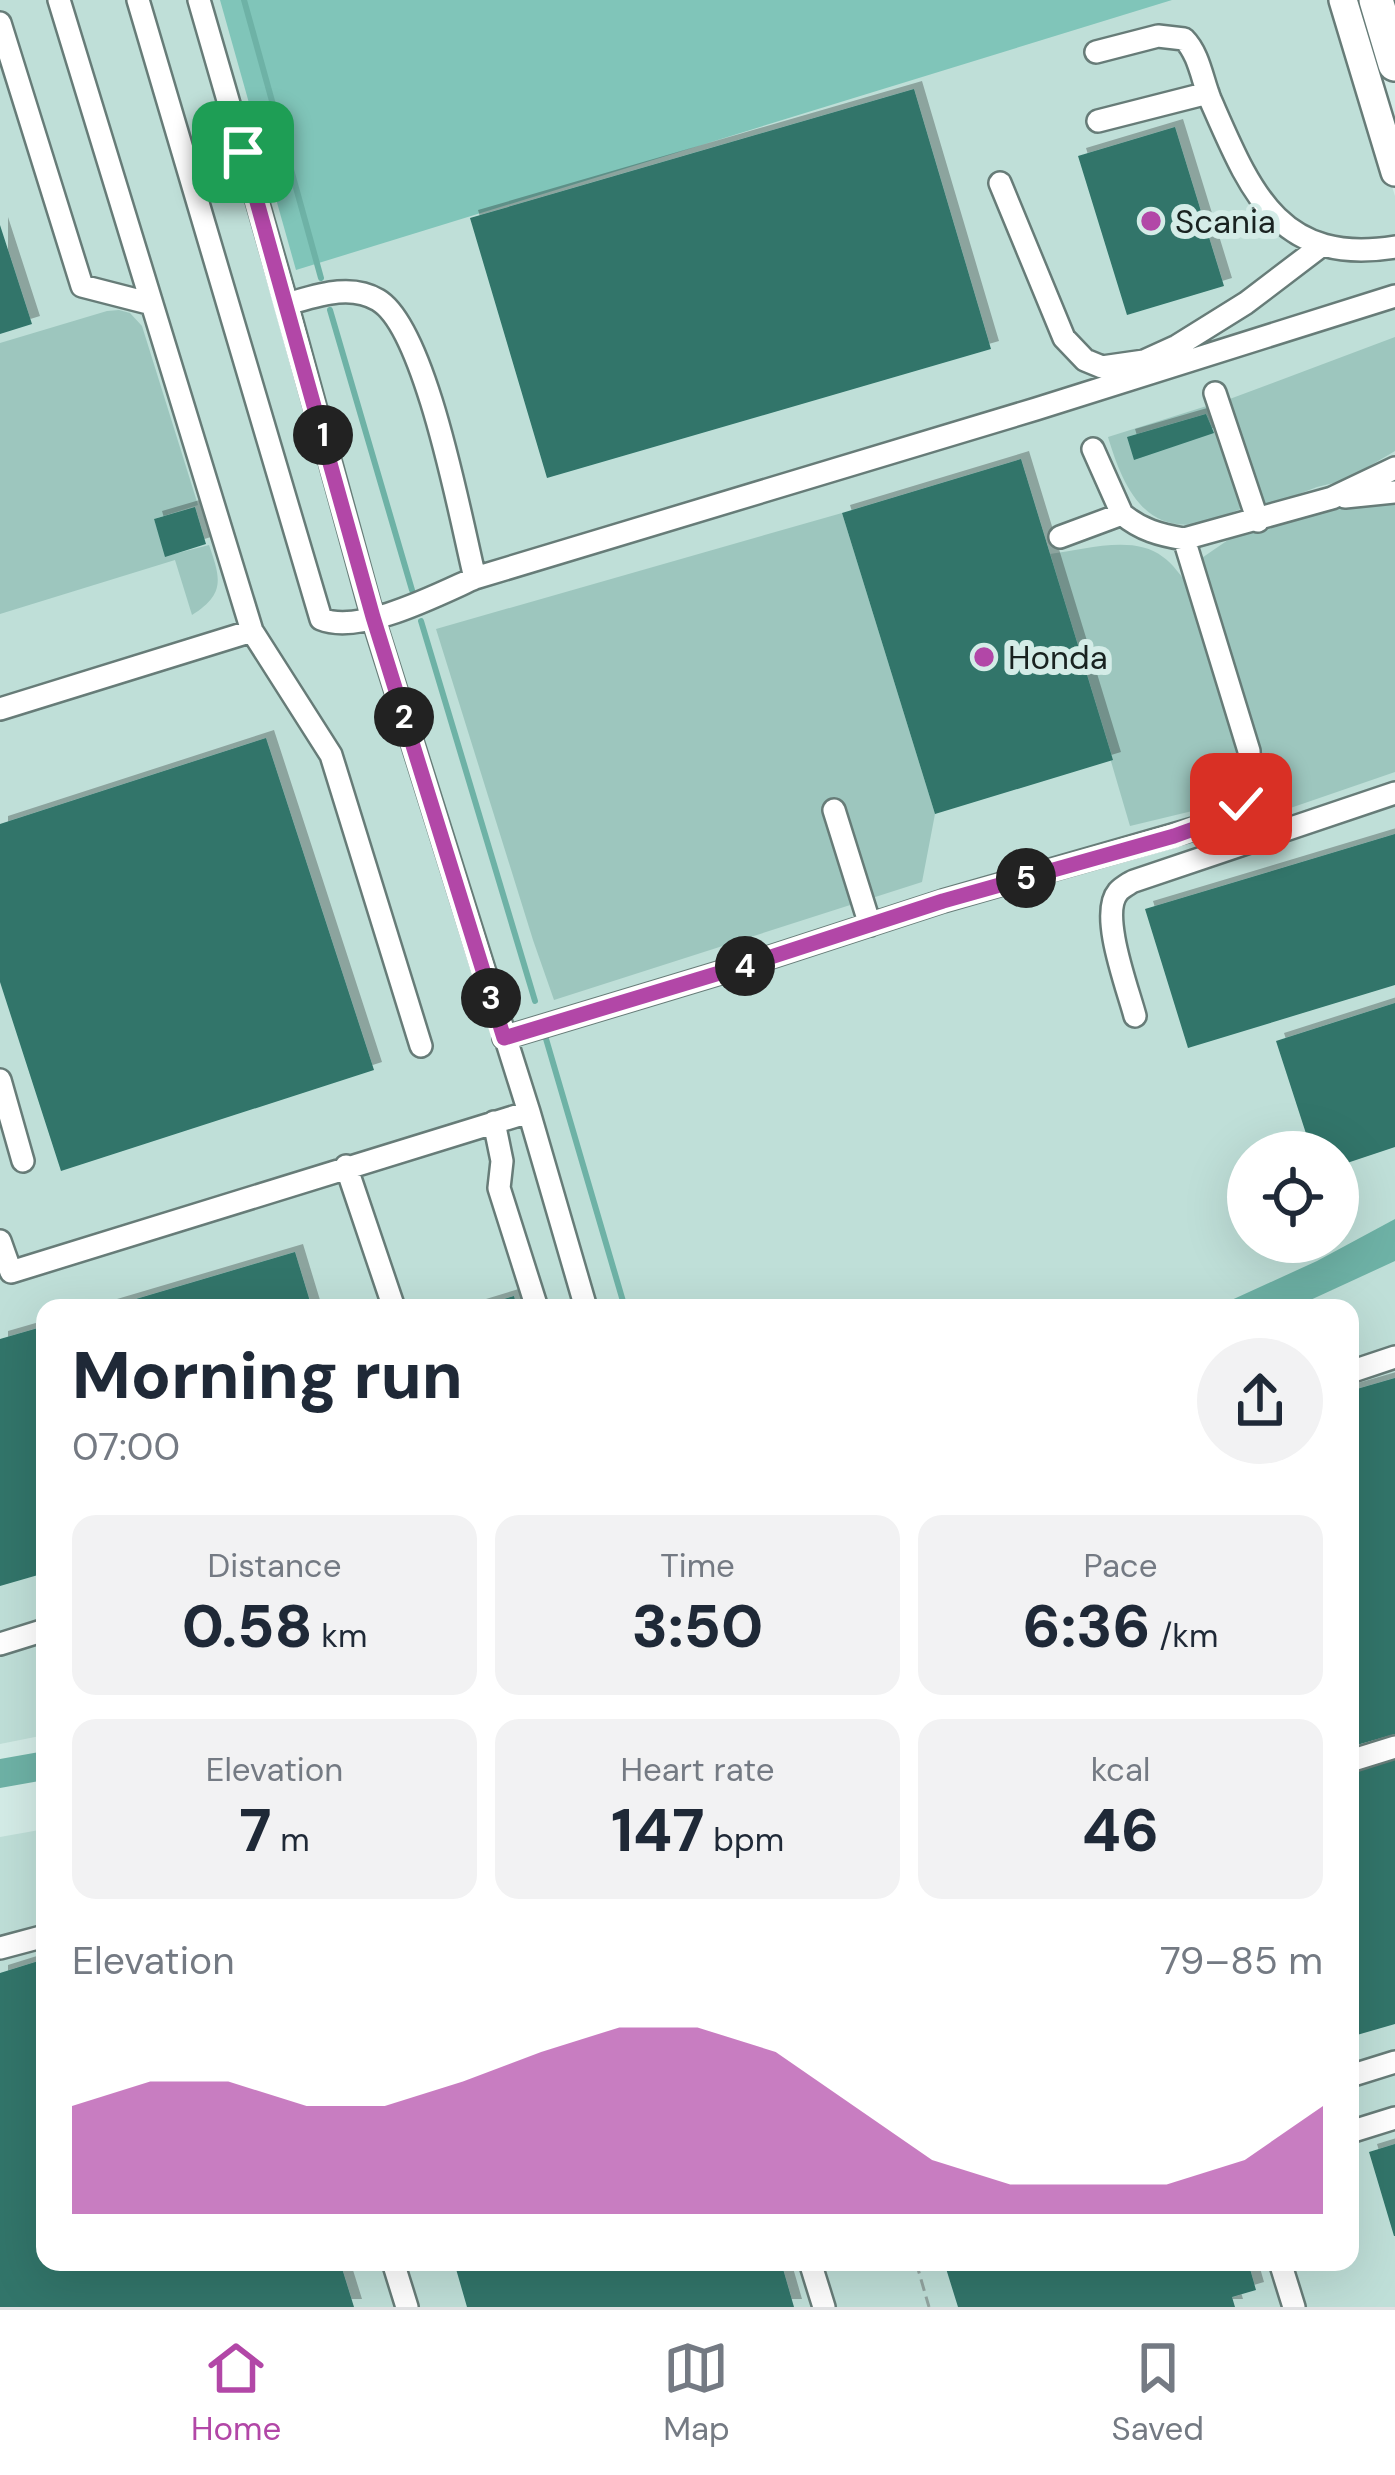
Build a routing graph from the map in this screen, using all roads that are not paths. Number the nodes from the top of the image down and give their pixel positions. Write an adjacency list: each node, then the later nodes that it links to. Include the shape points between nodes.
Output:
1 (59, 0): 16 (lane)
2 (138, 0): 28 (lane, via 321,620)
3 (199, 0): 17 (lane)
4 (1343, 0): 11 (main road)
5 (1376, 0): 8 (highway)
6 (0, 23): 16 (lane, via 82,286)
7 (1096, 52): 9 (lane, via 1179,36 1189,41)
8 (1395, 64)
9 (1208, 93): 10 (lane); 13 (lane, via 1258,196 1285,226)
10 (1098, 122)
11 (1395, 172)
12 (1000, 183): 13 (lane, via 1064,338 1102,367 1177,346)
13 (1321, 246): 14 (lane)
14 (1395, 247)
15 (1395, 296): 27 (lane)
16 (152, 304): 29 (lane)
17 (287, 304): 27 (lane, via 344,292 390,308 427,392); 28 (lane)
18 (1215, 393): 24 (lane)
19 (1093, 449): 23 (lane)
20 (1395, 468): 22 (lane)
21 (1395, 492): 22 (lane)
22 (1332, 498): 24 (lane)
23 (1122, 514): 25 (lane); 26 (lane)
24 (1258, 521): 26 (lane)
25 (1060, 537)
26 (1184, 539): 33 (lane, via 1249,752 1241,804 1174,836)
27 (475, 578): 28 (lane)
28 (373, 617): 35 (lane)
29 (252, 631): 30 (lane); 36 (lane, via 331,755)
30 (0, 709)
31 (1395, 793): 34 (lane, via 1118,890 1111,922)
32 (834, 810): 33 (lane)
33 (870, 925): 35 (lane)
34 (1135, 1016)
35 (504, 1038): 38 (lane)
36 (421, 1046)
37 (0, 1080): 40 (lane)
38 (529, 1112): 39 (lane); 46 (lane)
39 (494, 1122): 41 (lane); 45 (lane, via 499,1188)
40 (22, 1161)
41 (346, 1166): 43 (lane); 44 (lane)
42 (0, 1241): 43 (lane)
43 (5, 1274)
44 (391, 1299)
45 (534, 1299)
46 (583, 1299)
47 (1395, 1357): 48 (lane)
48 (1359, 1369)
49 (36, 1633): 50 (lane)
50 (0, 1644)
51 (1395, 1748): 52 (lane)
52 (1359, 1758)
53 (36, 1938): 54 (lane)
54 (0, 1948)
55 (1395, 2062): 56 (lane)
56 (1359, 2073)
57 (1395, 2118): 58 (lane)
58 (1359, 2129)
59 (396, 2271): 62 (lane)
60 (813, 2271): 63 (lane)
61 (1283, 2271): 64 (lane)
62 (407, 2307)
63 (824, 2307)
64 (1294, 2307)

